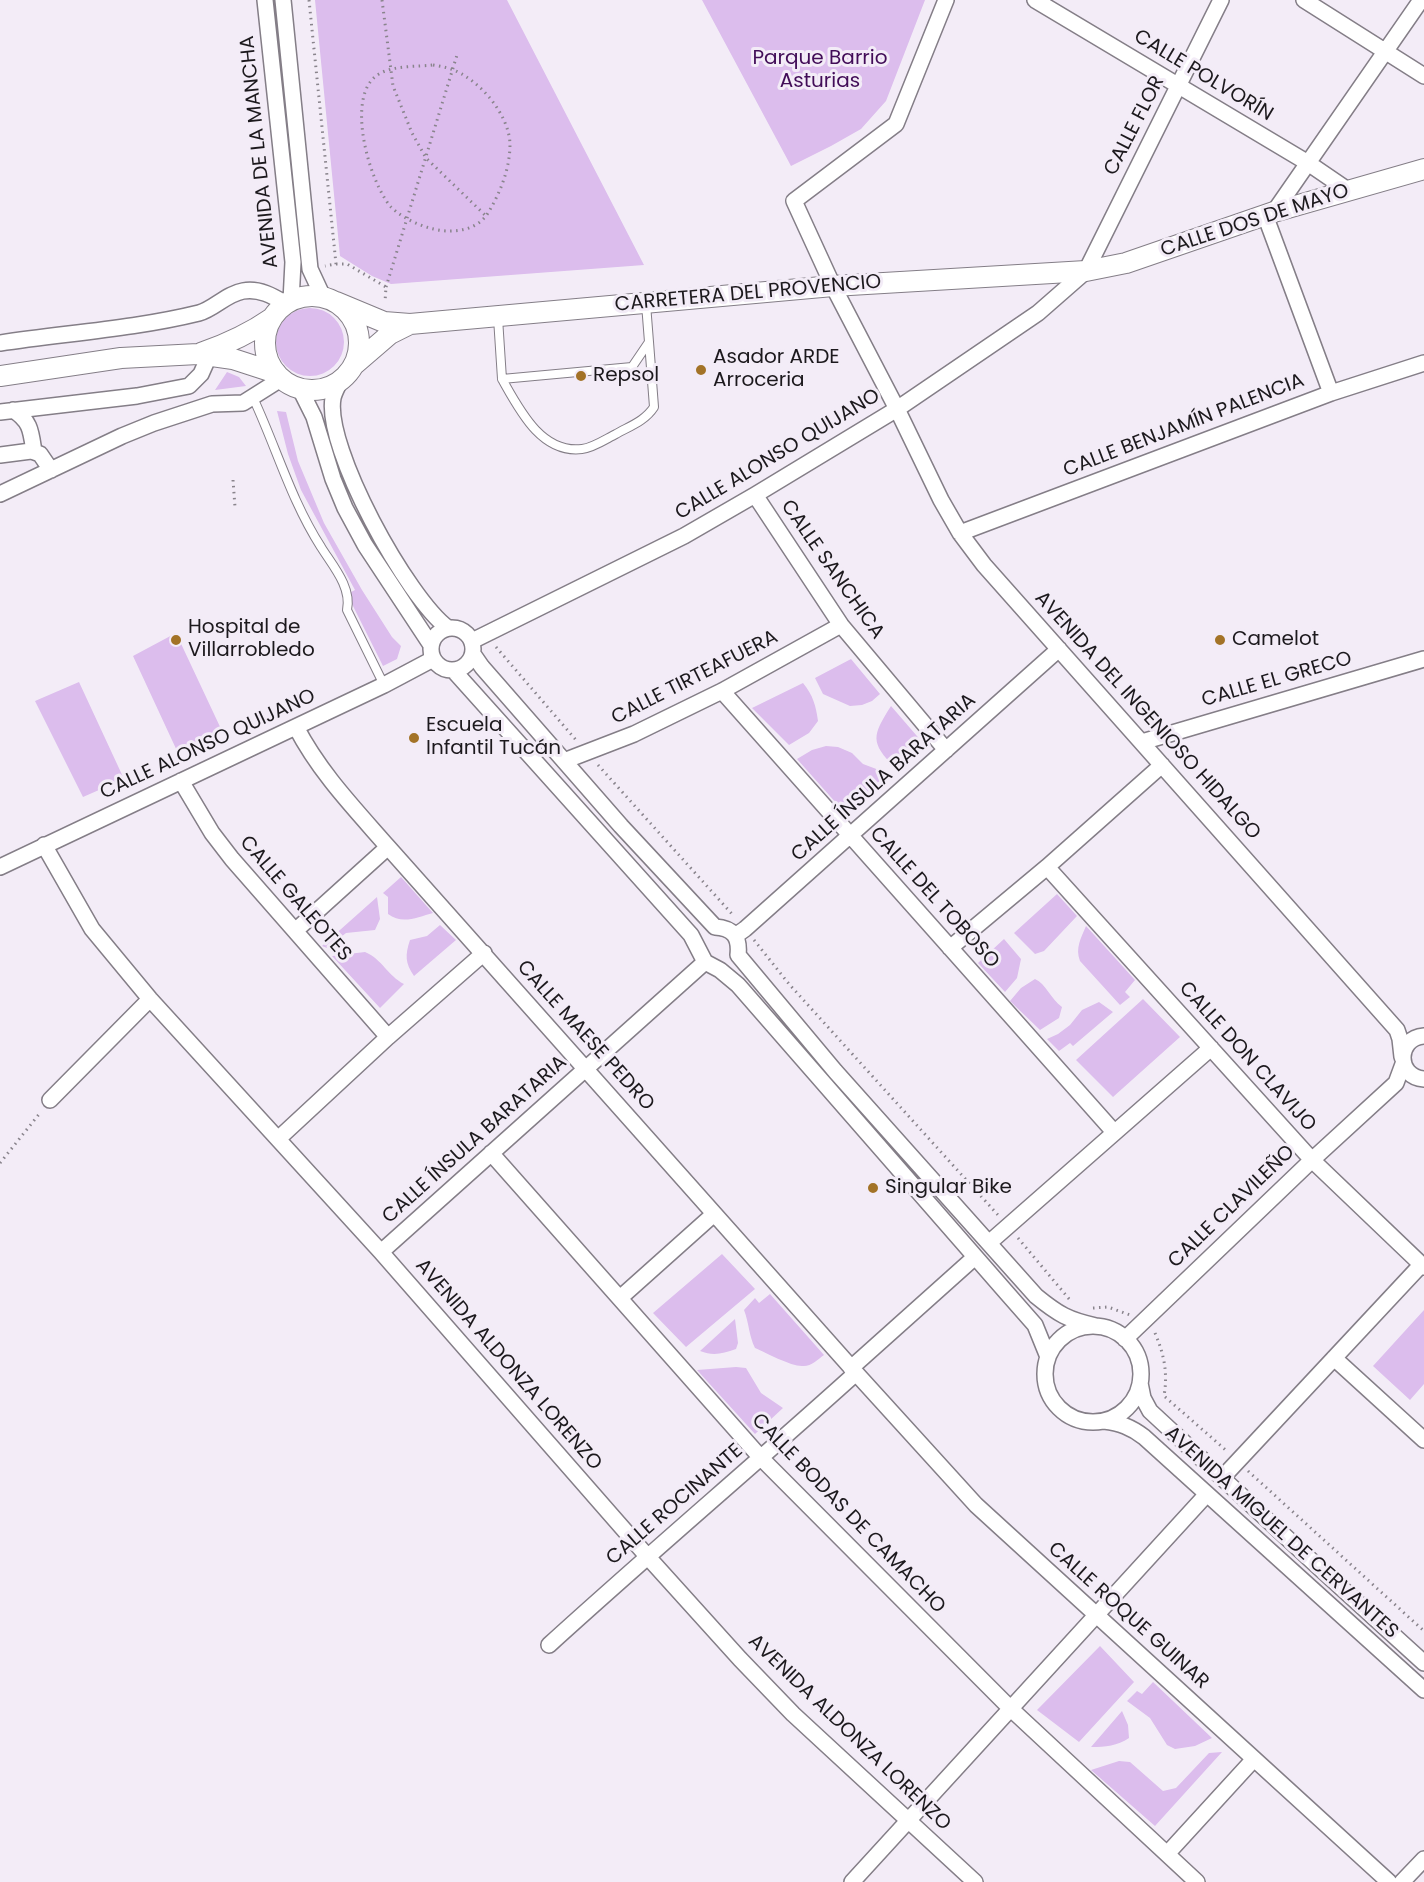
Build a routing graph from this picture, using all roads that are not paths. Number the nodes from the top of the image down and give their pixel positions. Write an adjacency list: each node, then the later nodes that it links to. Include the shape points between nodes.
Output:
1 (265, 0): 18 (street, AVENIDA DE LA MANCHA, via 293,262)
2 (283, 0): 17 (street, AVENIDA DE LA MANCHA, via 310,269)
3 (946, 0): 16 (street, AVENIDA DEL INGENIOSO HIDALGO, via 896,124 794,201)
4 (1035, 0): 10 (street, CALLE POLVORÍN)
5 (1221, 0): 10 (street, CALLE FLOR)
6 (1304, 0): 8 (street)
7 (1421, 0): 8 (street)
8 (1386, 51): 9 (street); 11 (street)
9 (1424, 76)
10 (1178, 86): 11 (street, CALLE POLVORÍN); 15 (street, CALLE FLOR)
11 (1308, 162): 13 (street, CALLE POLVORÍN); 14 (street)
12 (1424, 170): 13 (street, CALLE DOS DE MAYO)
13 (1349, 191): 14 (street, CALLE DOS DE MAYO)
14 (1269, 214): 15 (street, CALLE DOS DE MAYO, via 1126,263); 33 (street)
15 (1086, 271): 16 (street, CARRETERA DEL PROVENCIO); 35 (street, CALLE ALONSO QUIJANO, via 1038,313)
16 (833, 286): 19 (street, CARRETERA DEL PROVENCIO); 35 (street, AVENIDA DEL INGENIOSO HIDALGO)
17 (330, 300): 18 (street, via 315,296); 22 (street, CARRETERA DEL PROVENCIO, via 384,322); 27 (street, via 350,314 357,327 360,341)
18 (289, 302): 21 (street); 24 (street, via 266,292 244,290 203,312 165,321)
19 (646, 303): 20 (street, CARRETERA DEL PROVENCIO); 23 (lane)
20 (498, 316): 22 (street, CARRETERA DEL PROVENCIO); 30 (lane)
21 (272, 318): 25 (street, via 250,334); 29 (street, via 265,343 268,360)
22 (410, 324): 27 (street, CARRETERA DEL PROVENCIO, via 390,334)
23 (648, 342): 30 (lane, via 632,367); 30 (lane, via 654,407 648,417 582,450 550,443 535,430)
24 (0, 343)
25 (203, 355): 28 (street, via 121,358); 29 (street, via 232,359); 36 (street, via 201,374 189,386)
26 (1424, 363): 33 (street, CALLE BENJAMÍN PALENCIA)
27 (354, 365): 31 (street)
28 (0, 376)
29 (279, 376): 32 (street); 34 (street)
30 (502, 379)
31 (340, 381): 32 (street, via 323,389); 44 (street, via 333,398 334,417 357,488 408,582 435,619)
32 (300, 389): 47 (street, via 314,417 345,508)
33 (1331, 393): 42 (street, CALLE BENJAMÍN PALENCIA)
34 (250, 399): 39 (street, via 243,403 212,404 154,423); 50 (lane, via 272,438 301,510 344,583 347,610)
35 (897, 409): 41 (street, CALLE ALONSO QUIJANO); 42 (street, AVENIDA DEL INGENIOSO HIDALGO)
36 (6, 411): 37 (street, via 25,417)
37 (34, 452): 38 (street); 39 (street)
38 (0, 455)
39 (51, 470): 40 (street)
40 (0, 494)
41 (755, 495): 43 (street, CALLE SANCHICA); 45 (street, CALLE ALONSO QUIJANO)
42 (960, 533): 46 (street, AVENIDA DEL INGENIOSO HIDALGO)
43 (841, 625): 51 (street, CALLE TIRTEAFUERA); 54 (street, CALLE SANCHICA)
44 (448, 628): 45 (street, via 462,631); 47 (street, via 437,634)
45 (477, 643): 49 (street, via 466,666); 55 (street, via 482,667)
46 (1059, 649): 53 (street, AVENIDA DEL INGENIOSO HIDALGO); 54 (street, CALLE ÍNSULA BARATARIA)
47 (432, 652): 49 (street, via 441,668); 50 (street, CALLE ALONSO QUIJANO)
48 (1424, 659): 53 (street, CALLE EL GRECO)
49 (454, 671): 69 (street, via 691,935)
50 (384, 685): 52 (street, CALLE ALONSO QUIJANO)
51 (722, 691): 55 (street, CALLE TIRTEAFUERA, via 633,734); 58 (street, CALLE DEL TOBOSO)
52 (296, 727): 57 (street, CALLE ALONSO QUIJANO); 60 (street, CALLE MAESE PEDRO, via 327,777)
53 (1142, 742): 56 (street, AVENIDA DEL INGENIOSO HIDALGO)
54 (946, 750): 58 (street, CALLE ÍNSULA BARATARIA)
55 (564, 761): 63 (street)
56 (1162, 765): 62 (street); 72 (street, AVENIDA DEL INGENIOSO HIDALGO)
57 (181, 781): 59 (street, CALLE ALONSO QUIJANO); 64 (street, CALLE GALEOTES, via 232,860)
58 (851, 837): 65 (street, CALLE ÍNSULA BARATARIA); 66 (street, CALLE DEL TOBOSO)
59 (44, 846): 61 (street, CALLE ALONSO QUIJANO); 71 (street, AVENIDA ALDONZA LORENZO, via 93,929)
60 (388, 847): 64 (street); 67 (street, CALLE MAESE PEDRO)
61 (0, 867)
62 (1047, 867): 66 (street); 75 (street, CALLE DON CLAVIJO)
63 (715, 927): 65 (street); 69 (street, via 701,939)
64 (296, 931): 74 (street, CALLE GALEOTES)
65 (740, 932): 68 (street)
66 (950, 948): 81 (street, CALLE DEL TOBOSO)
67 (484, 953): 74 (street); 77 (street, CALLE MAESE PEDRO)
68 (738, 955): 70 (street); 86 (street, via 835,1071)
69 (702, 956): 70 (street); 77 (street, CALLE ÍNSULA BARATARIA)
70 (720, 970): 88 (street, via 738,985)
71 (150, 999): 80 (street); 82 (street, AVENIDA ALDONZA LORENZO)
72 (1397, 1030): 73 (street); 76 (street)
73 (1421, 1036): 76 (street, via 1407,1044)
74 (388, 1037): 82 (street)
75 (1211, 1048): 81 (street); 84 (street, CALLE DON CLAVIJO)
76 (1403, 1061): 78 (street, via 1407,1071); 79 (street, CALLE CLAVILEÑO)
77 (586, 1069): 83 (street, CALLE ÍNSULA BARATARIA); 85 (street, CALLE MAESE PEDRO)
78 (1421, 1079): 79 (street)
79 (1396, 1083): 84 (street, CALLE CLAVILEÑO)
80 (50, 1100)
81 (1114, 1132): 86 (street)
82 (278, 1139): 87 (street, AVENIDA ALDONZA LORENZO)
83 (491, 1153): 87 (street, CALLE ÍNSULA BARATARIA); 90 (street, CALLE BODAS DE CAMACHO)
84 (1312, 1160): 89 (street, CALLE DON CLAVIJO); 92 (street, CALLE CLAVILEÑO)
85 (714, 1214): 90 (street); 95 (street, CALLE MAESE PEDRO)
86 (990, 1242): 91 (street, via 1054,1311 1071,1321)
87 (381, 1252): 102 (street, AVENIDA ALDONZA LORENZO)
88 (975, 1257): 93 (street, via 1035,1325); 95 (street, CALLE ROCINANTE)
89 (1423, 1266): 94 (street)
90 (620, 1298): 99 (street, CALLE BODAS DE CAMACHO)
91 (1096, 1326): 92 (street, via 1113,1330); 93 (street, via 1067,1333)
92 (1125, 1339): 96 (street, via 1136,1354)
93 (1048, 1357): 97 (street, via 1046,1387 1053,1402 1072,1418)
94 (1334, 1358): 98 (street); 100 (street)
95 (853, 1370): 99 (street, CALLE ROCINANTE); 103 (street, CALLE ROQUE GUINAR, via 976,1504)
96 (1140, 1383): 97 (street, via 1130,1405); 100 (street, AVENIDA MIGUEL DE CERVANTES, via 1150,1411)
97 (1104, 1421): 101 (street, AVENIDA MIGUEL DE CERVANTES, via 1131,1427)
98 (1424, 1440)
99 (761, 1458): 102 (street, CALLE ROCINANTE); 107 (street, CALLE BODAS DE CAMACHO)
100 (1222, 1478): 105 (street, AVENIDA MIGUEL DE CERVANTES)
101 (1207, 1494): 103 (street); 106 (street, AVENIDA MIGUEL DE CERVANTES)
102 (647, 1556): 104 (street, CALLE ROCINANTE); 109 (street, AVENIDA ALDONZA LORENZO, via 772,1693)
103 (1095, 1615): 107 (street); 108 (street, CALLE ROQUE GUINAR)
104 (549, 1645)
105 (1424, 1663)
106 (1424, 1690)
107 (1011, 1708): 109 (street); 110 (street, CALLE BODAS DE CAMACHO)
108 (1254, 1759): 110 (street); 115 (street, CALLE ROQUE GUINAR)
109 (909, 1821): 112 (street); 113 (street, AVENIDA ALDONZA LORENZO)
110 (1167, 1854): 114 (street, CALLE BODAS DE CAMACHO)
111 (1424, 1859): 116 (street)
112 (852, 1882)
113 (975, 1882)
114 (1197, 1882)
115 (1389, 1882)
116 (1402, 1882)

